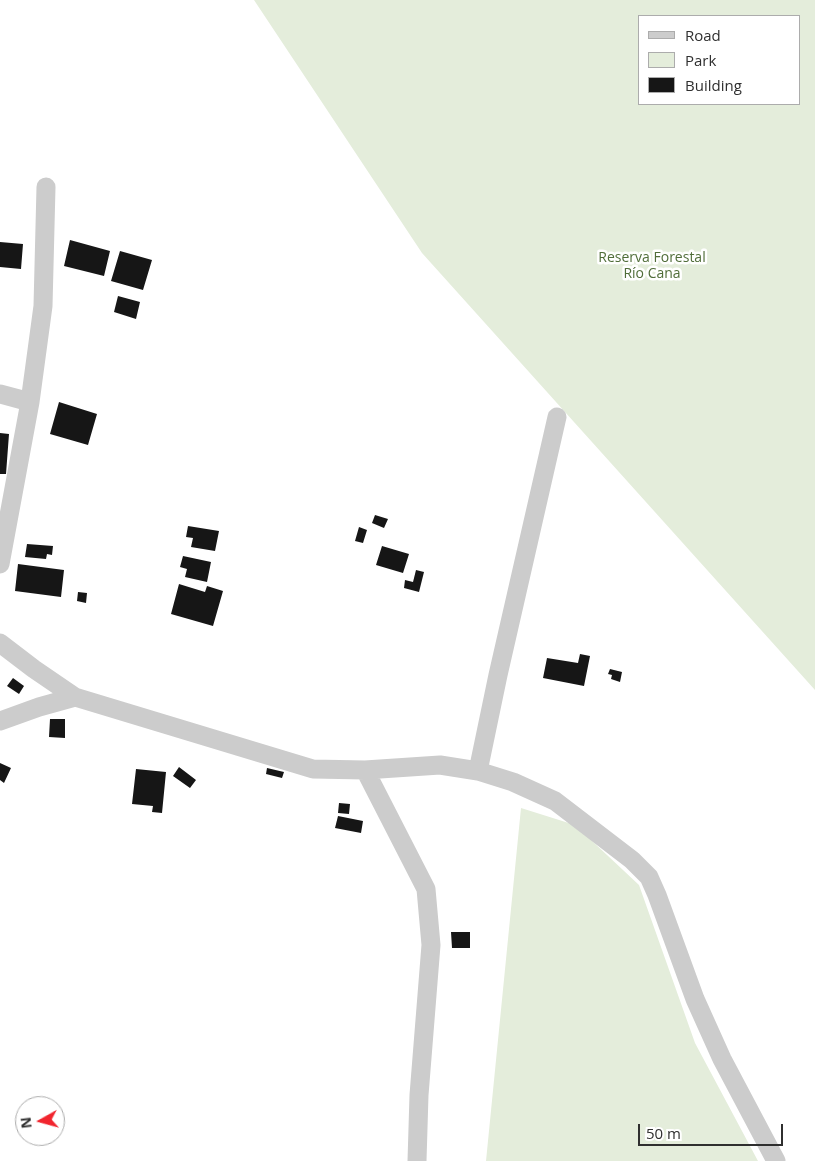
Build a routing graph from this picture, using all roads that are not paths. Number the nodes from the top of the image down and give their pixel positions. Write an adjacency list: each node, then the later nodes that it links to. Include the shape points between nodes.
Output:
1 (46, 186): 3 (street, via 43,306)
2 (0, 394): 3 (street)
3 (30, 402): 5 (street)
4 (557, 417): 10 (street)
5 (0, 564)
6 (0, 643): 7 (street)
7 (75, 697): 8 (street); 9 (street, via 313,769)
8 (0, 721)
9 (365, 770): 10 (street, via 440,765); 11 (street, via 426,889 431,945)
10 (478, 771): 12 (street, via 555,801 632,860 648,877 658,894 696,999 722,1059)
11 (417, 1161)
12 (776, 1161)

